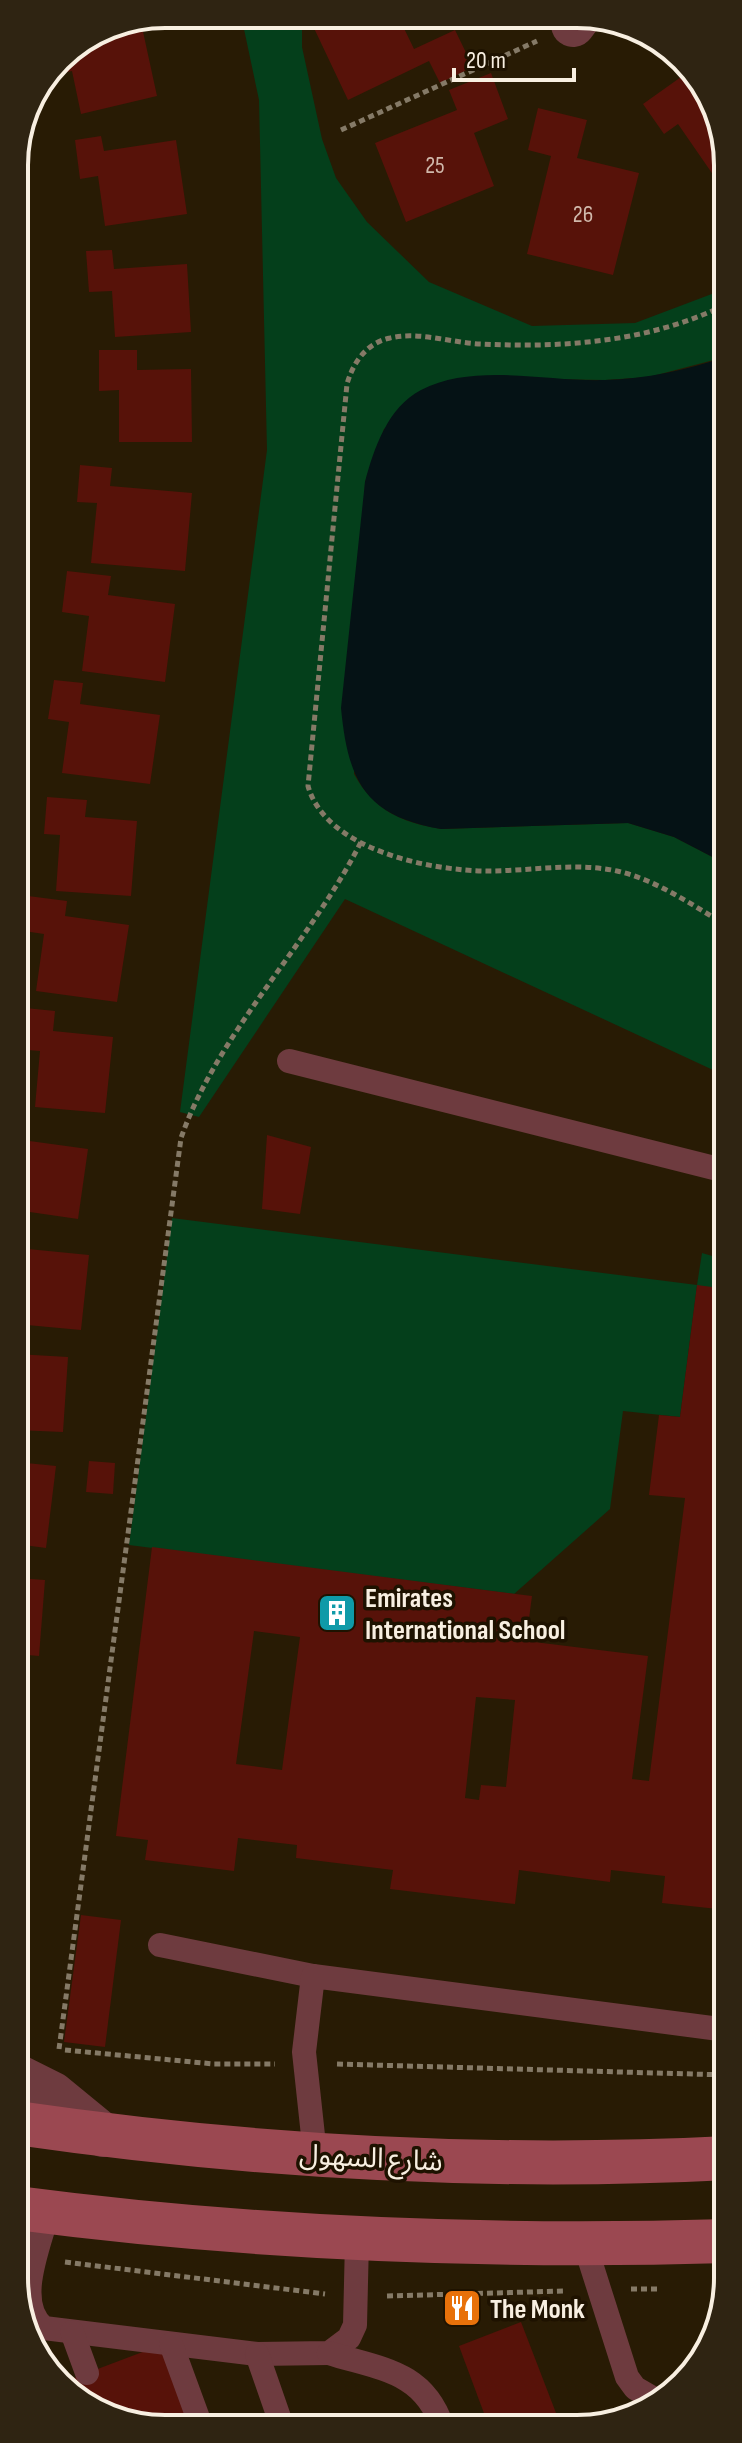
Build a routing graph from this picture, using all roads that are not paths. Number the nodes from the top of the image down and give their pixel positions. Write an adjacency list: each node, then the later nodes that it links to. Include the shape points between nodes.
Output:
1 (289, 1061): 2 (lane)
2 (714, 1168)
3 (160, 1945): 4 (lane)
4 (313, 1976): 5 (lane); 9 (lane, via 306,2064)
5 (714, 2028)
6 (35, 2085): 8 (street)
7 (28, 2125): 8 (main road, شارع السهول)
8 (103, 2135): 9 (main road, شارع السهول)
9 (315, 2154): 10 (main road, شارع السهول, via 608,2164)
10 (714, 2158)
11 (32, 2210): 12 (main road); 15 (lane)
12 (357, 2241): 14 (main road); 19 (lane, via 355,2325 349,2338)
13 (714, 2241): 14 (main road)
14 (585, 2245): 22 (lane, via 627,2377)
15 (29, 2285)
16 (37, 2327): 17 (lane)
17 (72, 2332): 18 (lane); 21 (lane)
18 (171, 2344): 20 (lane); 23 (lane)
19 (329, 2353): 20 (lane); 25 (lane, via 412,2381 427,2394)
20 (257, 2354): 24 (lane)
21 (87, 2373)
22 (647, 2395)
23 (197, 2415)
24 (278, 2415)
25 (437, 2415)

